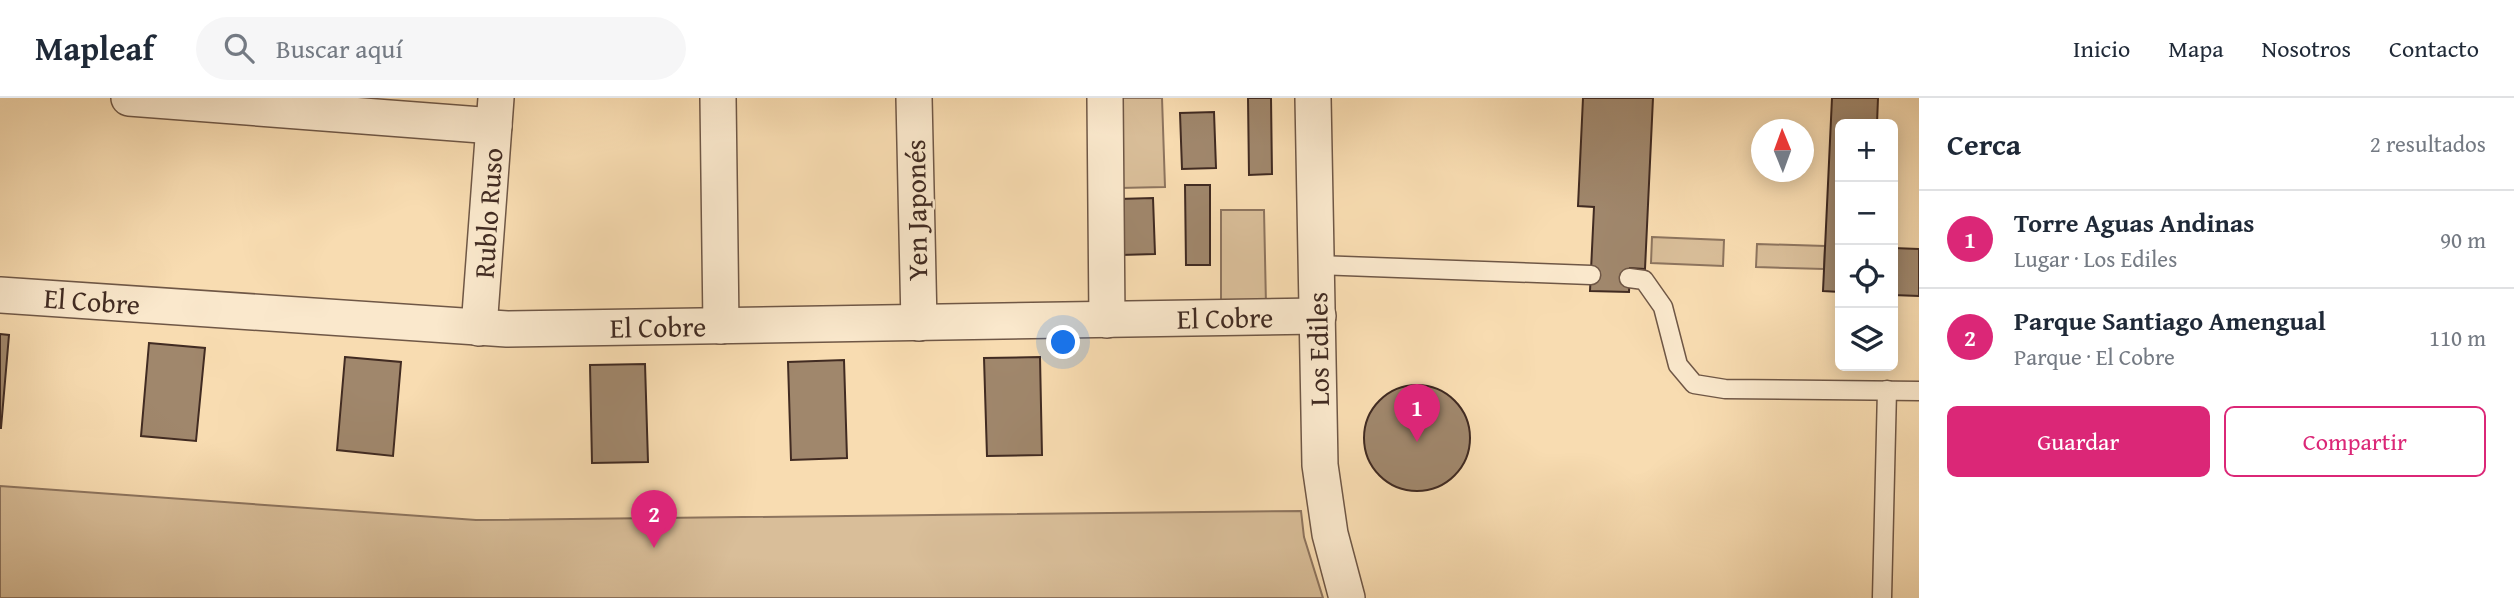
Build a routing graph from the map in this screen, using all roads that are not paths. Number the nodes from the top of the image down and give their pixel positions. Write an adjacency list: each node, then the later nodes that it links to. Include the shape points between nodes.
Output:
1 (129, 98): 6 (street)
2 (719, 98): 14 (street)
3 (914, 98): 13 (street, Yen Japonés)
4 (1105, 98): 12 (street)
5 (1313, 98): 7 (street, Los Ediles)
6 (495, 112): 15 (street, Rublo Ruso)
7 (1317, 265): 8 (lane); 11 (street, Los Ediles)
8 (1591, 275)
9 (1629, 278): 16 (lane, via 1644,280 1663,307 1678,365 1693,384 1725,389)
10 (0, 295): 15 (street, El Cobre)
11 (1318, 316): 12 (street, El Cobre); 18 (street, Los Ediles, via 1320,465 1330,534)
12 (1107, 320): 13 (street, El Cobre)
13 (919, 323): 14 (street, El Cobre)
14 (721, 326): 15 (street, El Cobre)
15 (479, 328)
16 (1887, 390): 17 (lane); 19 (lane)
17 (1919, 391)
18 (1347, 598)
19 (1882, 598)

